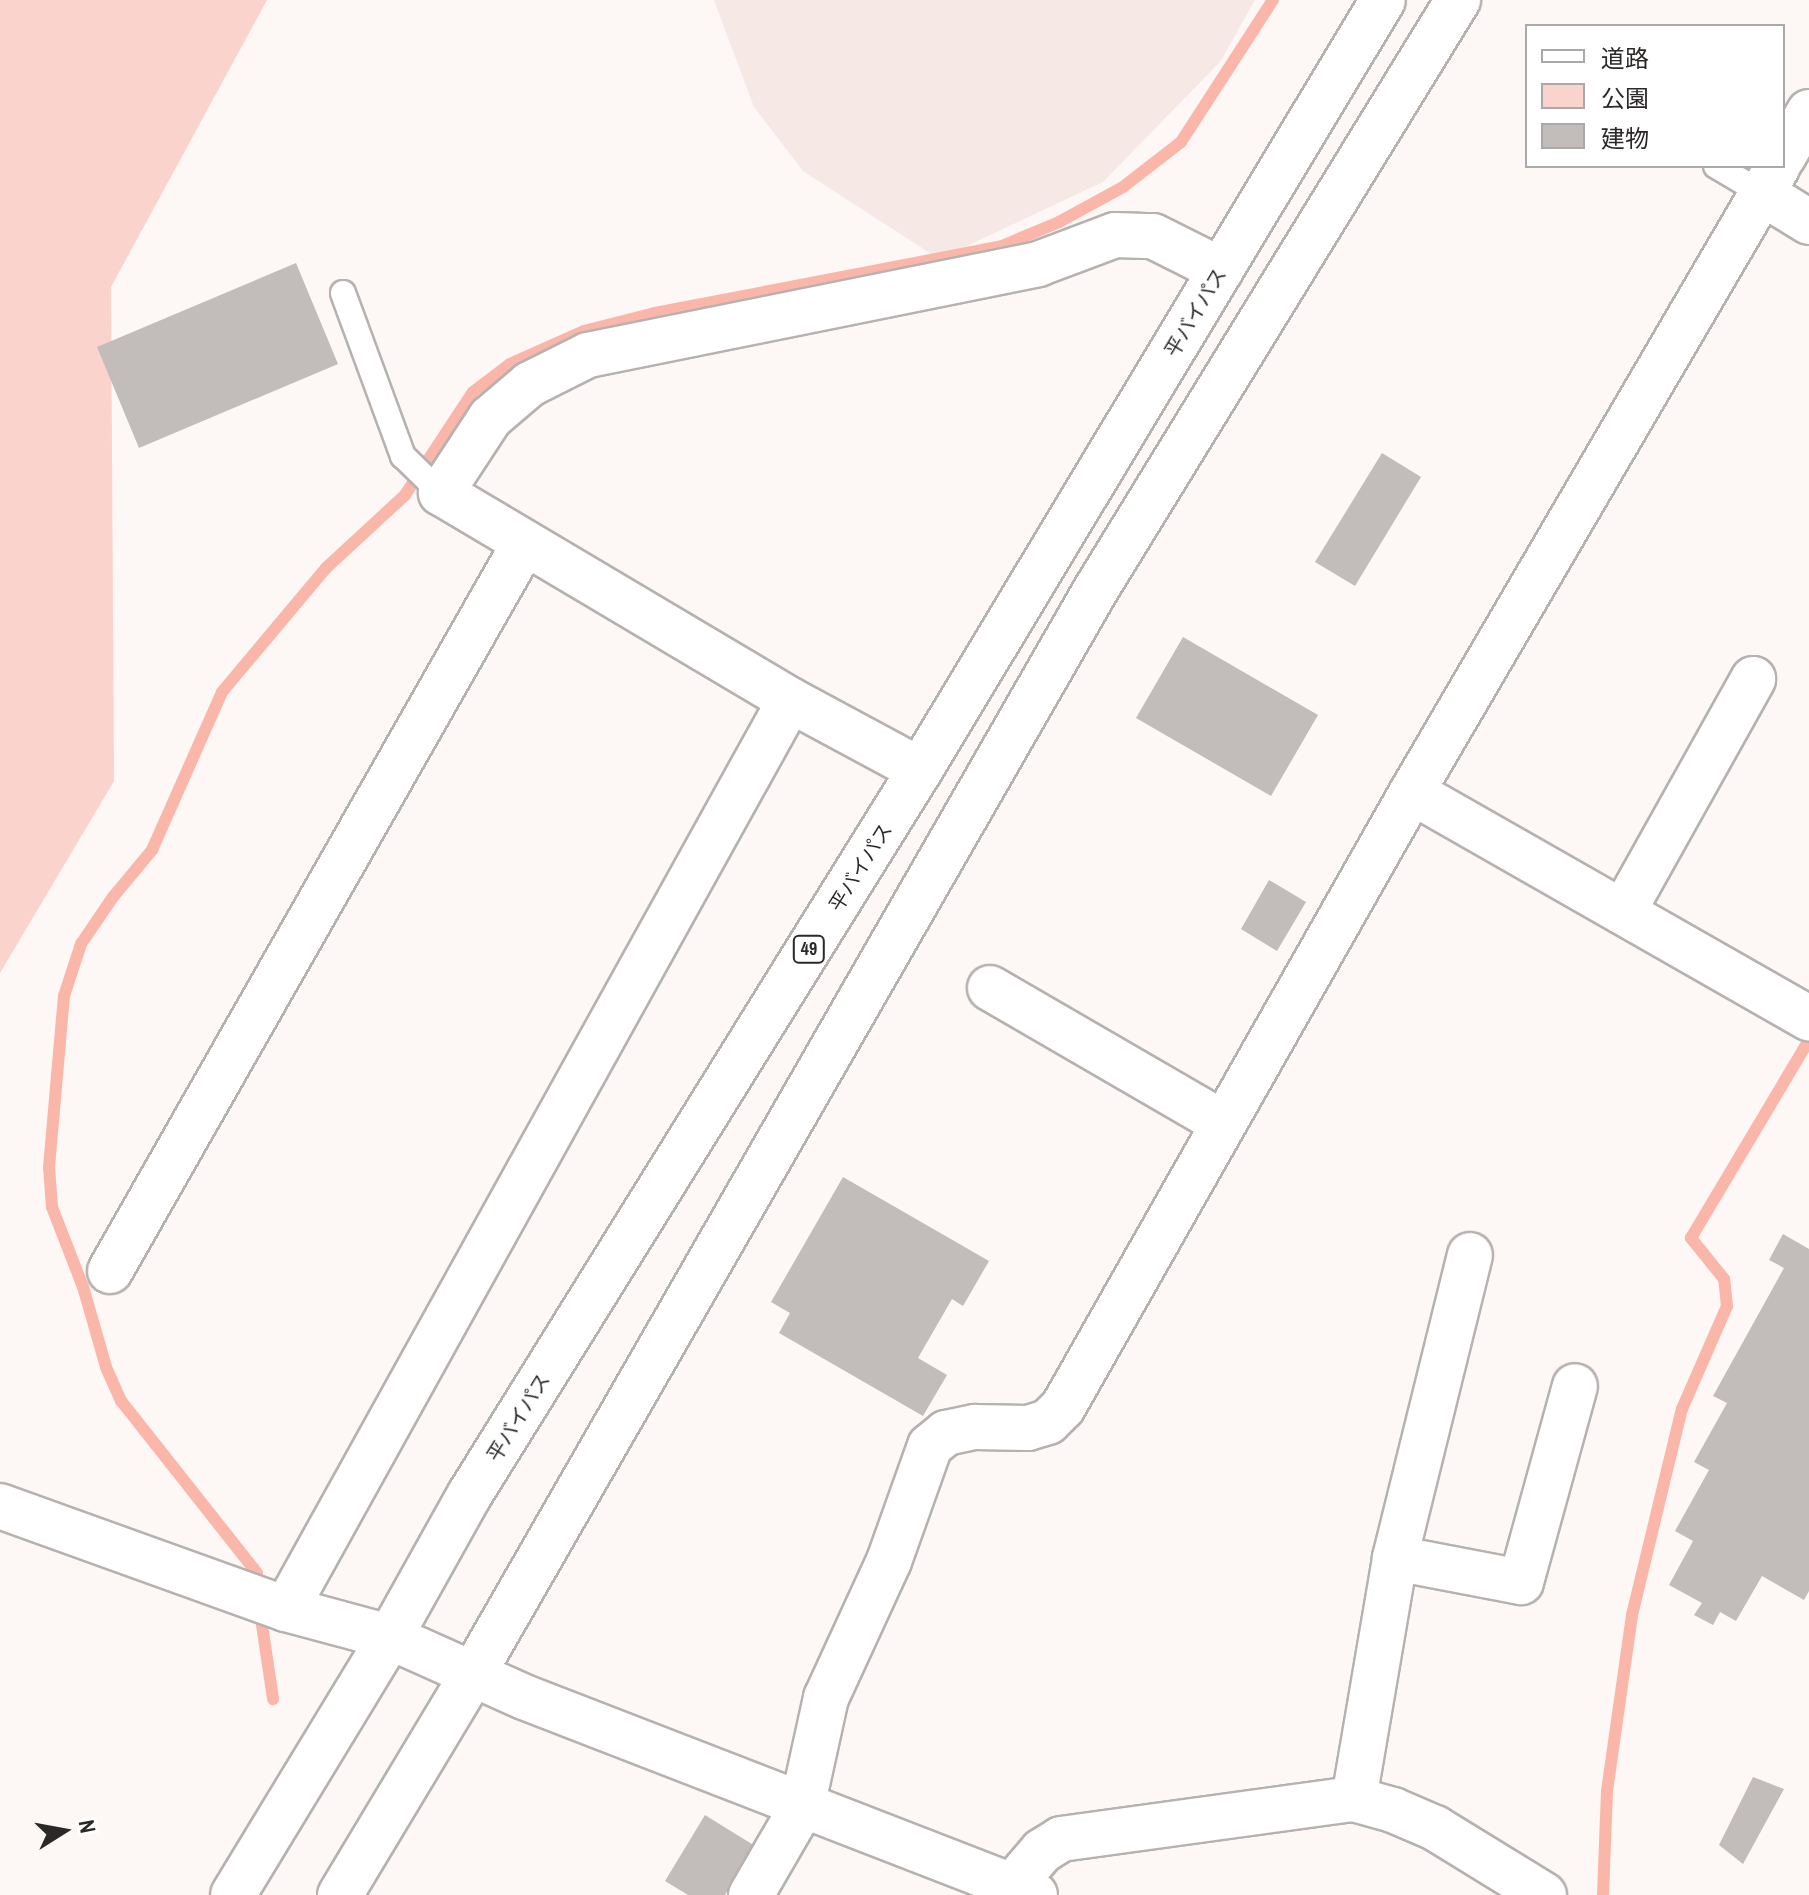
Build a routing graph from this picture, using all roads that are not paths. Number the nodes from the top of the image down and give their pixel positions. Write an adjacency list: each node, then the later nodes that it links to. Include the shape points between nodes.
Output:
1 (1383, 0): 8 (main road, 平バイパス / 49)
2 (1458, 0): 27 (main road, via 1095,591)
3 (1809, 112): 4 (main road)
4 (1785, 153)
5 (1735, 168): 6 (lane)
6 (1774, 172): 7 (main road); 15 (main road)
7 (1809, 222)
8 (1221, 270): 10 (main road, via 1153,236 1115,235 1038,264 588,355 530,384 490,418); 14 (main road, 平バイパス / 49)
9 (343, 293): 10 (lane, via 403,456)
10 (434, 489): 11 (main road)
11 (524, 544): 13 (main road); 21 (main road)
12 (1753, 679): 16 (main road)
13 (790, 700): 14 (main road); 25 (main road)
14 (920, 770): 26 (main road, 平バイパス / 49, via 470,1494)
15 (1412, 792): 16 (main road); 19 (main road)
16 (1623, 912): 18 (main road)
17 (990, 988): 19 (main road)
18 (1808, 1015)
19 (1223, 1123): 29 (main road, via 1063,1407 1048,1422 1028,1428 975,1427 946,1433 930,1446 889,1561 826,1698)
20 (1470, 1255): 24 (main road)
21 (110, 1271)
22 (1575, 1386): 24 (main road, via 1521,1582)
23 (0, 1506): 25 (main road)
24 (1395, 1558): 28 (main road)
25 (286, 1609): 26 (main road)
26 (390, 1637): 27 (main road); 31 (main road, 平バイパス / 49)
27 (473, 1674): 29 (main road); 32 (main road)
28 (1354, 1799): 30 (main road, via 1061,1839 1042,1851); 34 (main road, via 1435,1828)
29 (802, 1807): 30 (main road); 33 (main road)
30 (1023, 1890)
31 (233, 1895)
32 (340, 1895)
33 (751, 1895)
34 (1544, 1895)

